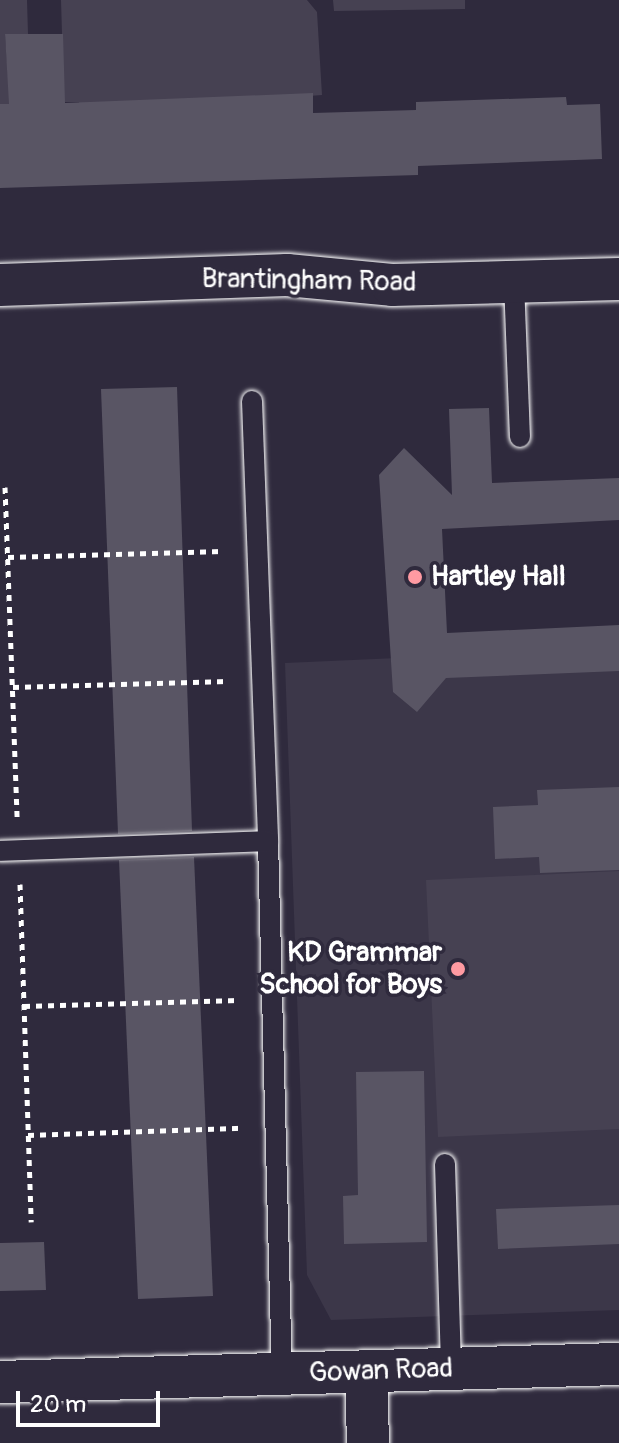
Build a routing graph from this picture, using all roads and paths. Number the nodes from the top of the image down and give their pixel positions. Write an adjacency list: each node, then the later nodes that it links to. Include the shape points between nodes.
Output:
1 (619, 279): 2 (street, Brantingham Road)
2 (514, 282): 3 (street, Brantingham Road, via 392,285 287,275); 5 (lane)
3 (0, 285)
4 (252, 401): 6 (lane)
5 (520, 437)
6 (257, 550): 7 (path); 8 (lane)
7 (8, 557)
8 (262, 680): 9 (path); 10 (lane)
9 (13, 687)
10 (268, 841): 11 (lane); 12 (lane)
11 (0, 851)
12 (273, 999): 13 (path); 14 (lane)
13 (24, 1006)
14 (276, 1127): 15 (path); 20 (lane)
15 (28, 1135)
16 (445, 1164): 18 (lane)
17 (619, 1364): 18 (street, Gowan Road)
18 (451, 1369): 19 (street, Gowan Road)
19 (366, 1371): 20 (street, Gowan Road); 22 (street)
20 (282, 1374): 21 (street, Gowan Road)
21 (0, 1382)
22 (368, 1443)

